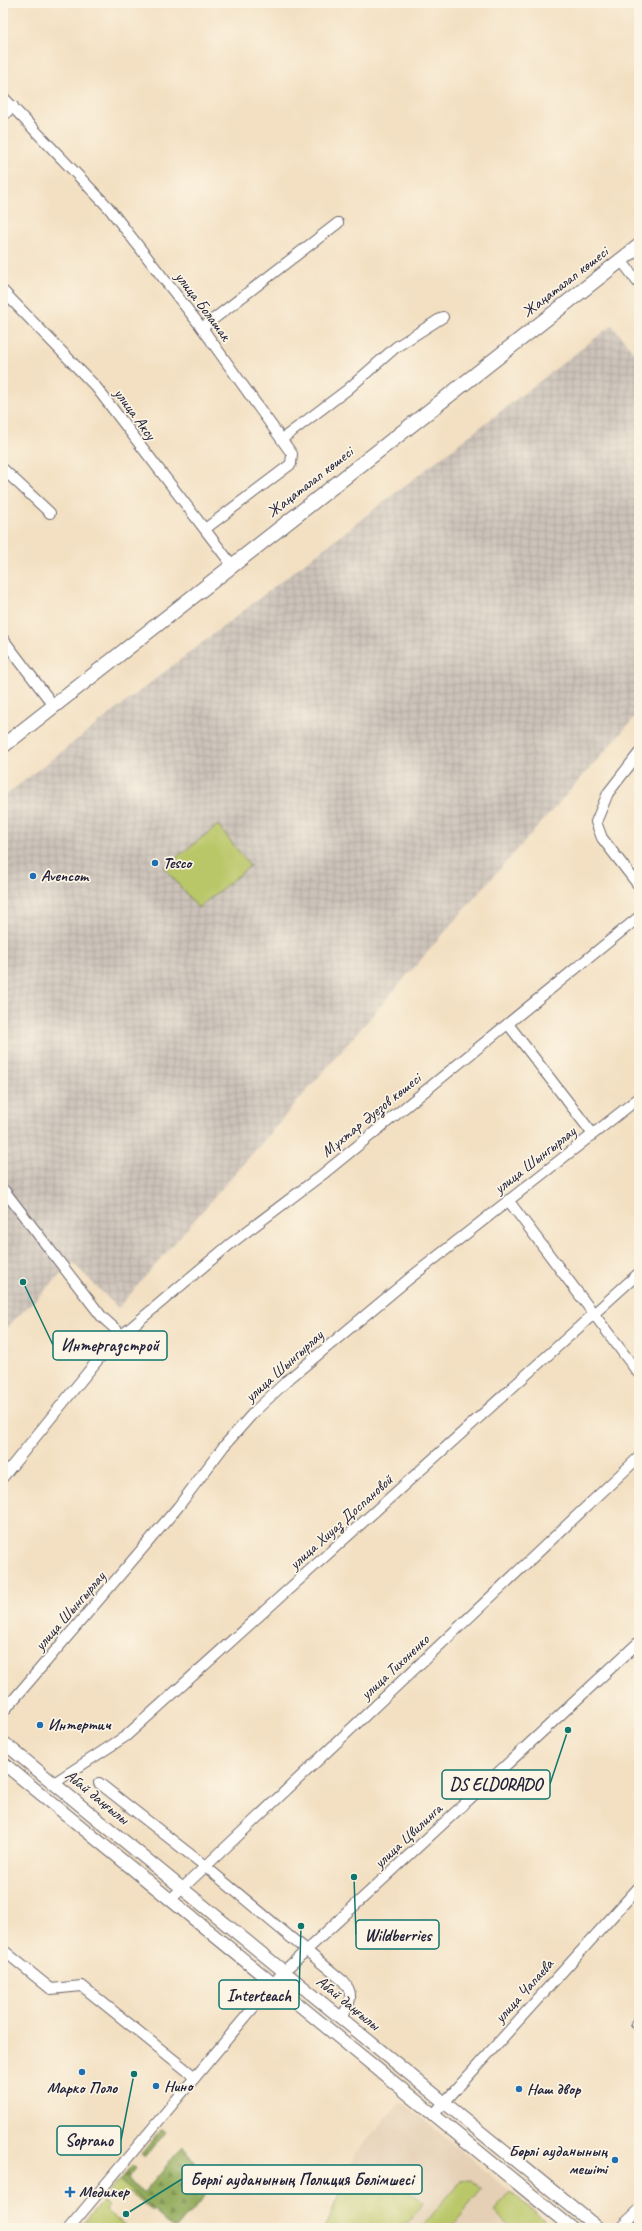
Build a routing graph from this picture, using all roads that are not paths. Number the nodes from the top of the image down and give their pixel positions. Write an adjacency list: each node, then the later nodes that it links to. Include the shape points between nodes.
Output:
1 (3, 97): 2 (street, улица Болашак)
2 (13, 106): 3 (street); 10 (street, улица Болашак, via 108,207)
3 (3, 116)
4 (338, 223): 10 (street)
5 (639, 246): 6 (main road, Жаңаталап көшесі)
6 (621, 260): 7 (street); 15 (main road, Жаңаталап көшесі)
7 (639, 284)
8 (3, 291): 14 (street, улица Аксу, via 96,387)
9 (443, 317): 11 (street, via 396,347 347,390)
10 (202, 328): 11 (street, улица Болашак)
11 (282, 439): 14 (street, улица Болашак, via 292,454 291,464)
12 (3, 469): 13 (street)
13 (50, 513)
14 (205, 529): 15 (street, улица Аксу)
15 (232, 565): 17 (main road, Жаңаталап көшесі)
16 (3, 639): 17 (street)
17 (54, 706): 18 (main road, Жаңаталап көшесі)
18 (3, 746)
19 (639, 753): 20 (street, via 608,793 596,822 602,838)
20 (639, 886)
21 (639, 917): 22 (street, Мұхтар Әуезов көшесі)
22 (508, 1024): 24 (street); 29 (street, Мұхтар Әуезов көшесі, via 323,1174 229,1245)
23 (639, 1098): 24 (street, улица Шынгырлау)
24 (592, 1133): 26 (street, улица Шынгырлау)
25 (3, 1189): 29 (street, via 102,1317)
26 (508, 1200): 28 (street); 34 (street, улица Шынгырлау, via 290,1378 255,1411 224,1446 178,1508)
27 (639, 1273): 28 (street, улица Хиуаз Доспановой)
28 (593, 1315): 30 (street); 37 (street, улица Хиуаз Доспановой, via 126,1736)
29 (122, 1335): 32 (street, Мұхтар Әуезов көшесі, via 101,1356)
30 (639, 1374)
31 (639, 1457): 39 (street, улица Тихоненко)
32 (3, 1477)
33 (639, 1642): 44 (street, улица Цвилинга)
34 (3, 1712)
35 (3, 1742): 37 (street, Абай даңғылы)
36 (3, 1763): 42 (street, Абай даңғылы)
37 (54, 1783): 41 (street, Абай даңғылы)
38 (99, 1783): 39 (street)
39 (205, 1866): 41 (street, улица Тихоненко); 44 (street)
40 (639, 1887): 49 (street, улица Чапаева)
41 (183, 1888): 42 (street, улица Тихоненко); 45 (street, Абай даңғылы)
42 (172, 1899): 46 (street, Абай даңғылы)
43 (3, 1950): 48 (street, via 51,1989 82,1986)
44 (306, 1951): 45 (street, улица Цвилинга); 47 (street, via 348,1987 351,1996 349,2006)
45 (284, 1971): 46 (street, улица Цвилинга); 47 (street, Абай даңғылы)
46 (274, 1982): 48 (street, улица Цвилинга); 50 (street, Абай даңғылы)
47 (341, 2017): 49 (street, Абай даңғылы)
48 (195, 2077): 52 (street, улица Цвилинга)
49 (443, 2101): 50 (street, улица Чапаева); 54 (street, Абай даңғылы)
50 (432, 2116): 53 (street, Абай даңғылы)
51 (639, 2210): 55 (street)
52 (69, 2228)
53 (572, 2228)
54 (598, 2228)
55 (620, 2228)

